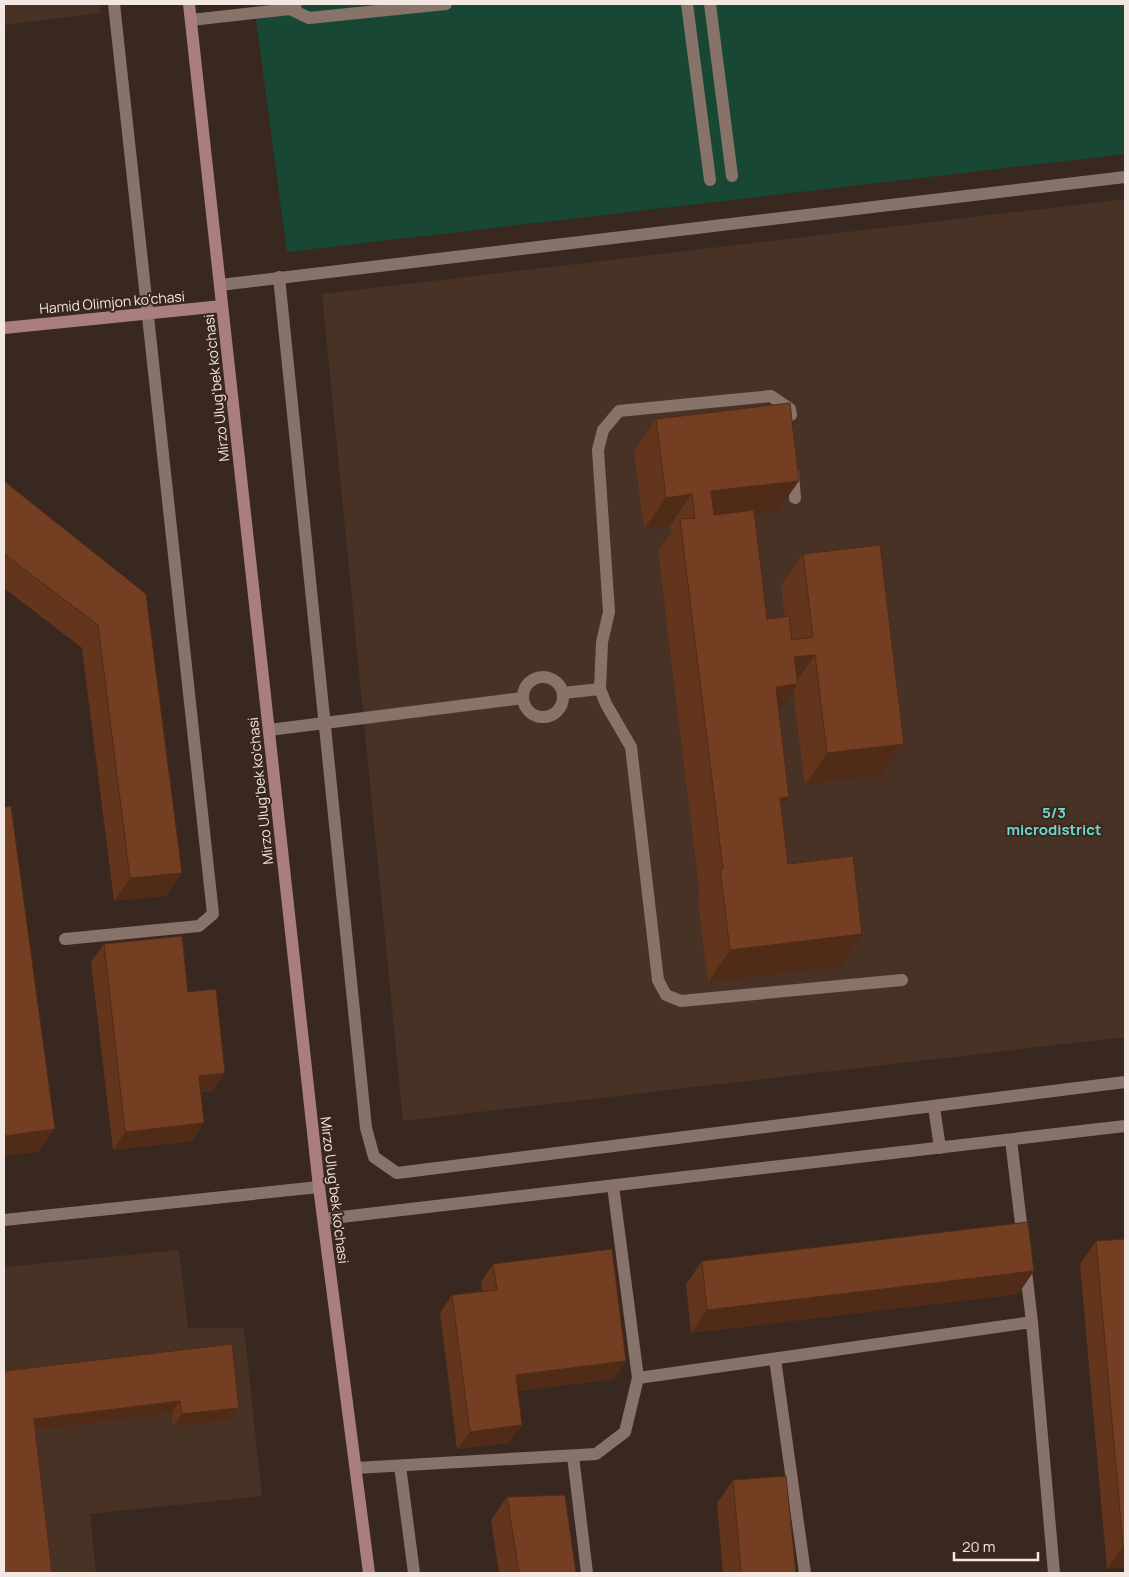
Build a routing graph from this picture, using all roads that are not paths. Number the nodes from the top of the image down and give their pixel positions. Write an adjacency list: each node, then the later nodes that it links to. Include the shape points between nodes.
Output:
1 (114, 4): 14 (street)
2 (189, 4): 7 (main road, Mirzo Ulug'bek ko'chasi)
3 (446, 4): 6 (street, via 309,18)
4 (687, 4): 10 (street)
5 (710, 4): 8 (street)
6 (293, 6): 7 (street)
7 (191, 20): 12 (main road, Mirzo Ulug'bek ko'chasi)
8 (732, 176)
9 (1125, 177): 11 (street)
10 (710, 180)
11 (279, 277): 12 (street); 22 (street)
12 (220, 285): 13 (main road, Mirzo Ulug'bek ko'chasi)
13 (222, 306): 14 (main road, Hamid Olimjon ko'chasi); 23 (main road, Mirzo Ulug'bek ko'chasi)
14 (148, 314): 15 (main road, Hamid Olimjon ko'chasi); 24 (street, via 213,914 198,926)
15 (4, 328)
16 (791, 429): 19 (street, via 790,409 771,396 619,411 603,430 598,450 609,612 602,642)
17 (793, 458): 18 (street)
18 (795, 498)
19 (600, 689): 20 (street); 25 (street, via 631,747 658,980 666,995 681,1001)
20 (563, 693): 21 (street, via 551,678 540,677 531,681); 21 (street, via 562,704 547,716 536,715 528,709)
21 (524, 698): 22 (street)
22 (324, 723): 23 (street); 27 (street, via 366,1128 374,1157 397,1173)
23 (269, 730): 31 (main road, Mirzo Ulug'bek ko'chasi)
24 (64, 939)
25 (902, 980)
26 (1125, 1082): 27 (street)
27 (934, 1107): 30 (street)
28 (1125, 1126): 29 (street)
29 (1012, 1140): 30 (street); 35 (street)
30 (940, 1148): 32 (street)
31 (319, 1186): 33 (main road, Mirzo Ulug'bek ko'chasi); 34 (street)
32 (612, 1186): 33 (street); 37 (street)
33 (324, 1219): 40 (main road, Mirzo Ulug'bek ko'chasi)
34 (4, 1220)
35 (1032, 1322): 36 (street); 45 (street)
36 (775, 1359): 37 (street); 44 (street)
37 (638, 1378): 38 (street, via 625,1432 596,1454)
38 (573, 1456): 39 (street); 43 (street)
39 (400, 1466): 40 (street); 42 (street)
40 (356, 1468): 41 (main road, Mirzo Ulug'bek ko'chasi)
41 (369, 1573)
42 (414, 1573)
43 (587, 1573)
44 (805, 1573)
45 (1054, 1573)

